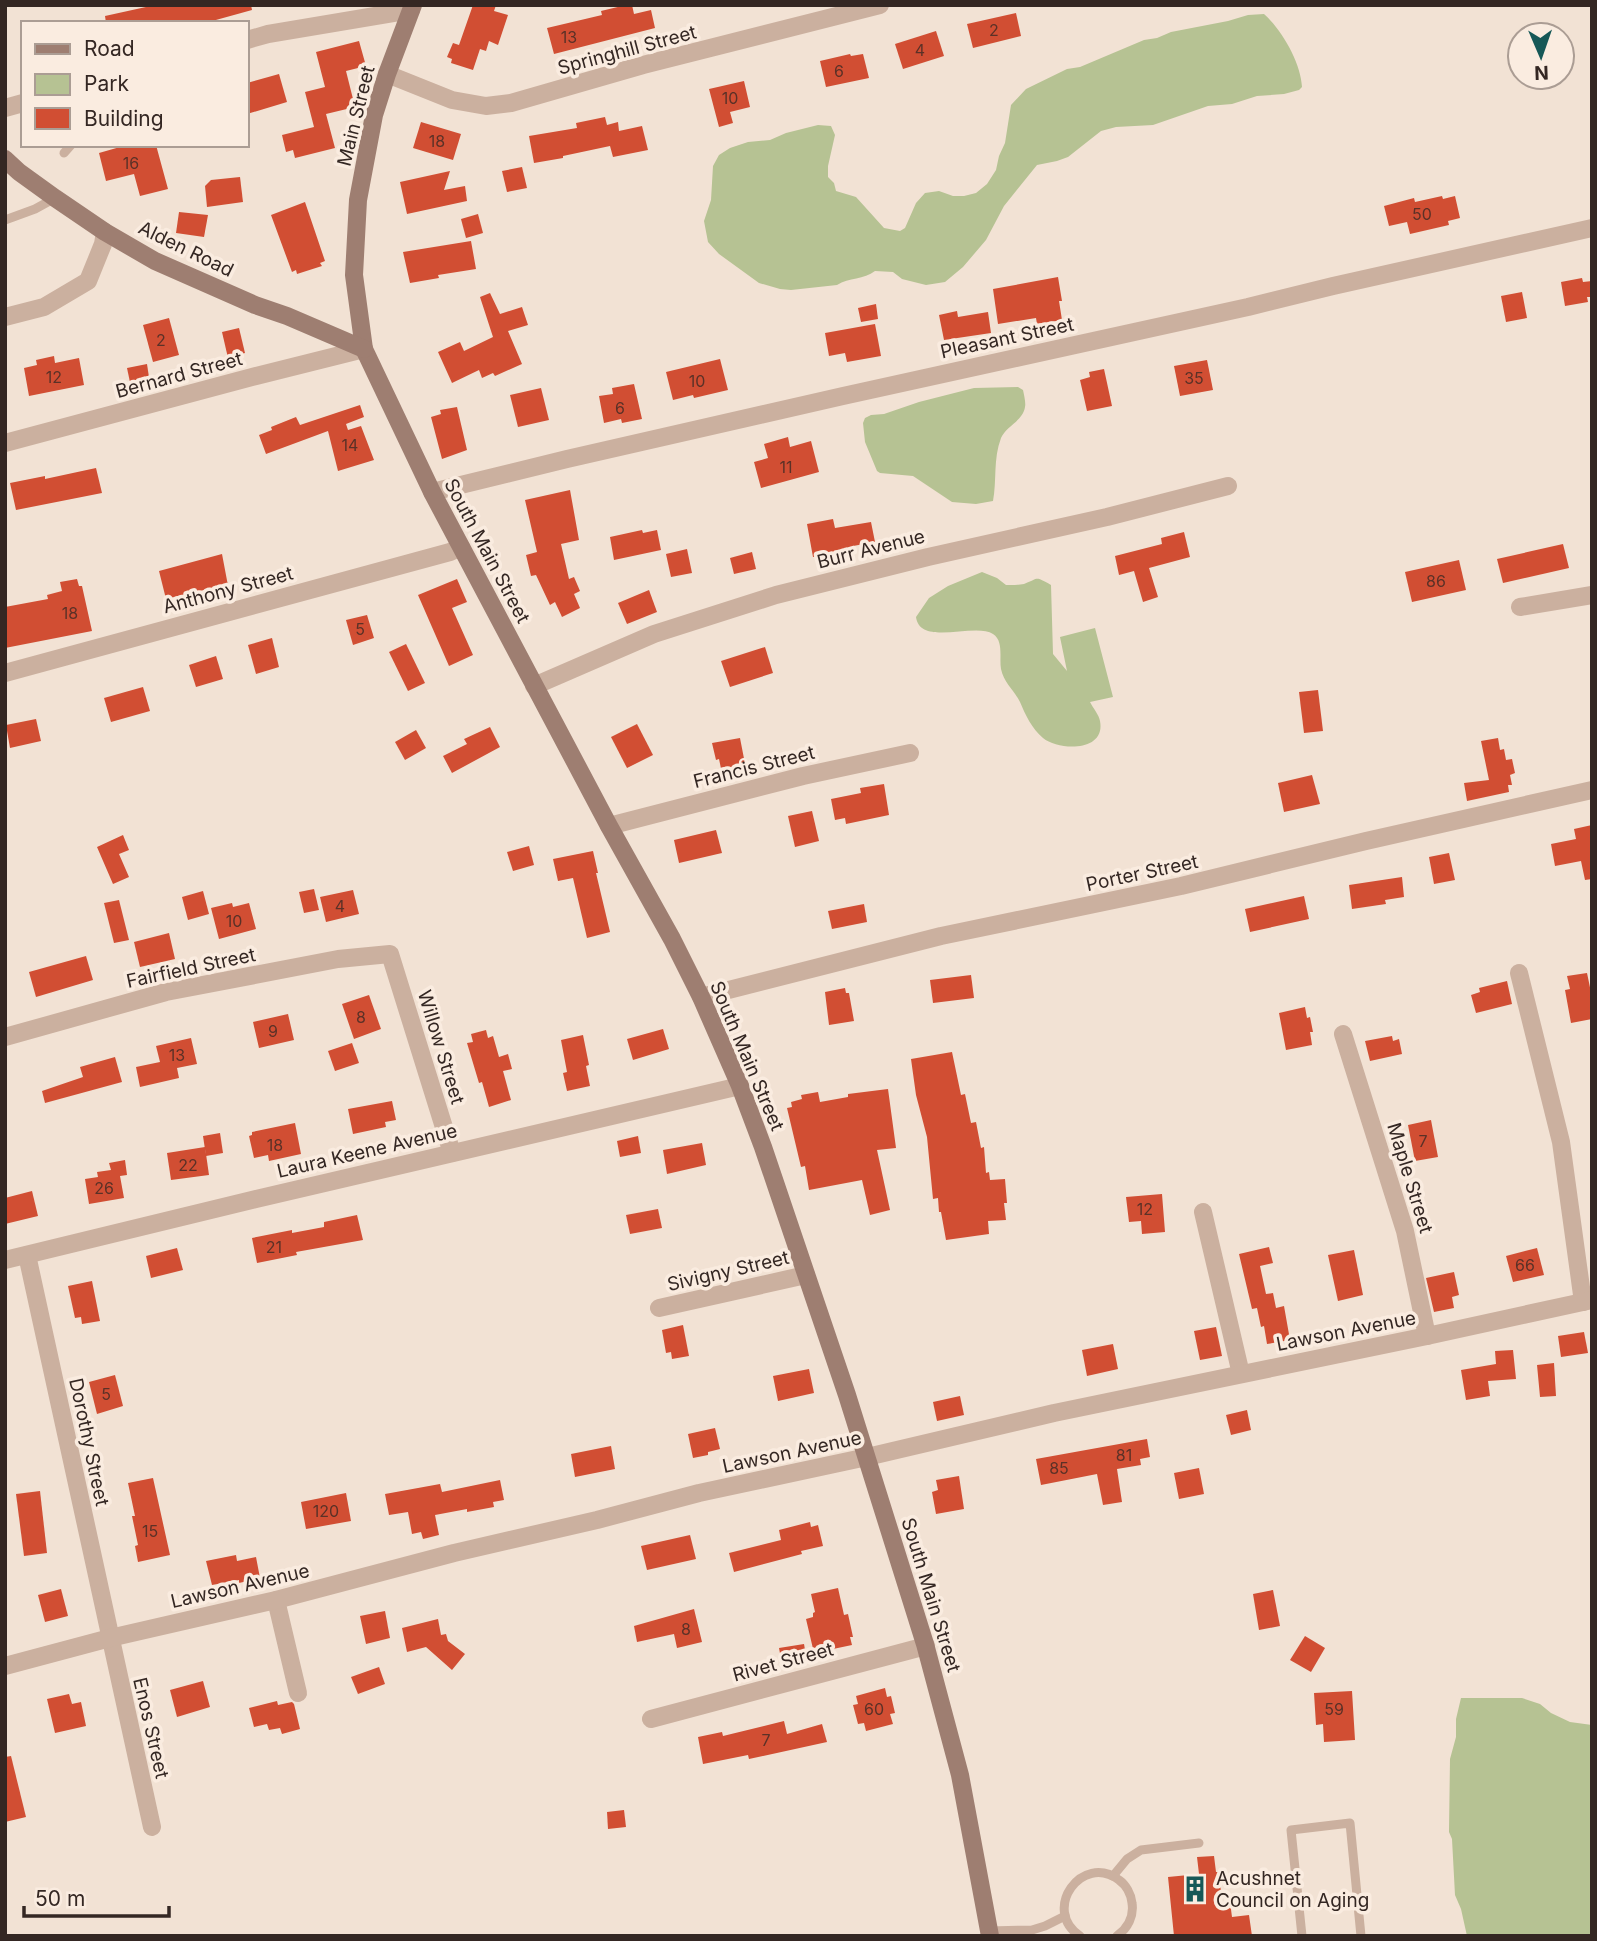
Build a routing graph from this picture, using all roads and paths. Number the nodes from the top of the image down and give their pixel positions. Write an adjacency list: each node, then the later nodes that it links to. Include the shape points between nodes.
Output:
1 (880, 5): 3 (street, Springhill Street)
2 (412, 8): 4 (street); 5 (main road, Main Street)
3 (810, 14): 5 (street, Springhill Street, via 511,103 486,106 452,100)
4 (248, 40)
5 (387, 74): 11 (main road, Main Street, via 365,158)
6 (5, 159): 7 (main road, Alden Road)
7 (55, 198): 8 (lane); 10 (main road, Alden Road)
8 (5, 220)
9 (1592, 229): 16 (street, Pleasant Street)
10 (106, 232): 12 (street, via 89,281 44,307); 13 (main road, Alden Road, via 182,274)
11 (355, 241): 13 (main road, South Main Street, via 355,287)
12 (5, 317)
13 (364, 349): 14 (street, Bernard Street); 16 (main road, South Main Street)
14 (5, 443)
15 (1228, 486): 21 (street, Burr Avenue, via 776,595 654,634)
16 (432, 492): 17 (main road, South Main Street)
17 (461, 547): 20 (street, Anthony Street); 21 (main road, South Main Street)
18 (1592, 595): 19 (street)
19 (1520, 607)
20 (5, 673)
21 (534, 685): 24 (main road, South Main Street)
22 (910, 753): 24 (street, Francis Street)
23 (1592, 790): 27 (street, Porter Street, via 1205,881 941,936)
24 (609, 826): 27 (main road, South Main Street)
25 (390, 954): 29 (street, Fairfield Street, via 166,992); 31 (street, Willow Street)
26 (1519, 973): 36 (street, via 1561,1142)
27 (701, 997): 30 (main road, South Main Street)
28 (1343, 1034): 38 (street, Maple Street, via 1405,1231)
29 (5, 1037)
30 (740, 1086): 31 (street, Laura Keene Avenue); 35 (main road, South Main Street)
31 (452, 1153): 33 (street, Laura Keene Avenue)
32 (1203, 1212): 39 (street)
33 (27, 1255): 34 (street, Laura Keene Avenue); 42 (street, Dorothy Street)
34 (5, 1260)
35 (806, 1275): 37 (street, Sivigny Street); 40 (main road, South Main Street)
36 (1587, 1301): 38 (street, Lawson Avenue)
37 (659, 1308)
38 (1427, 1336): 39 (street, Lawson Avenue)
39 (1241, 1374): 40 (street, Lawson Avenue)
40 (867, 1457): 41 (street, Lawson Avenue, via 699,1493); 43 (main road, South Main Street)
41 (276, 1601): 42 (street, Lawson Avenue); 45 (street)
42 (110, 1638): 44 (street, Lawson Avenue); 47 (street, Enos Street)
43 (926, 1646): 46 (street, Rivet Street); 51 (main road, South Main Street, via 960,1775)
44 (5, 1667)
45 (298, 1693)
46 (651, 1719)
47 (152, 1826)
48 (1199, 1843): 49 (lane, via 1141,1850)
49 (1113, 1876): 50 (lane, via 1094,1873 1076,1881 1066,1897); 53 (lane, via 1128,1889 1133,1908 1127,1926)
50 (1065, 1916): 51 (lane, via 1032,1930); 52 (lane)
51 (990, 1933)
52 (1080, 1936)
53 (1117, 1936)
54 (1302, 1936): 55 (lane, via 1291,1830 1350,1823)
55 (1361, 1936)

